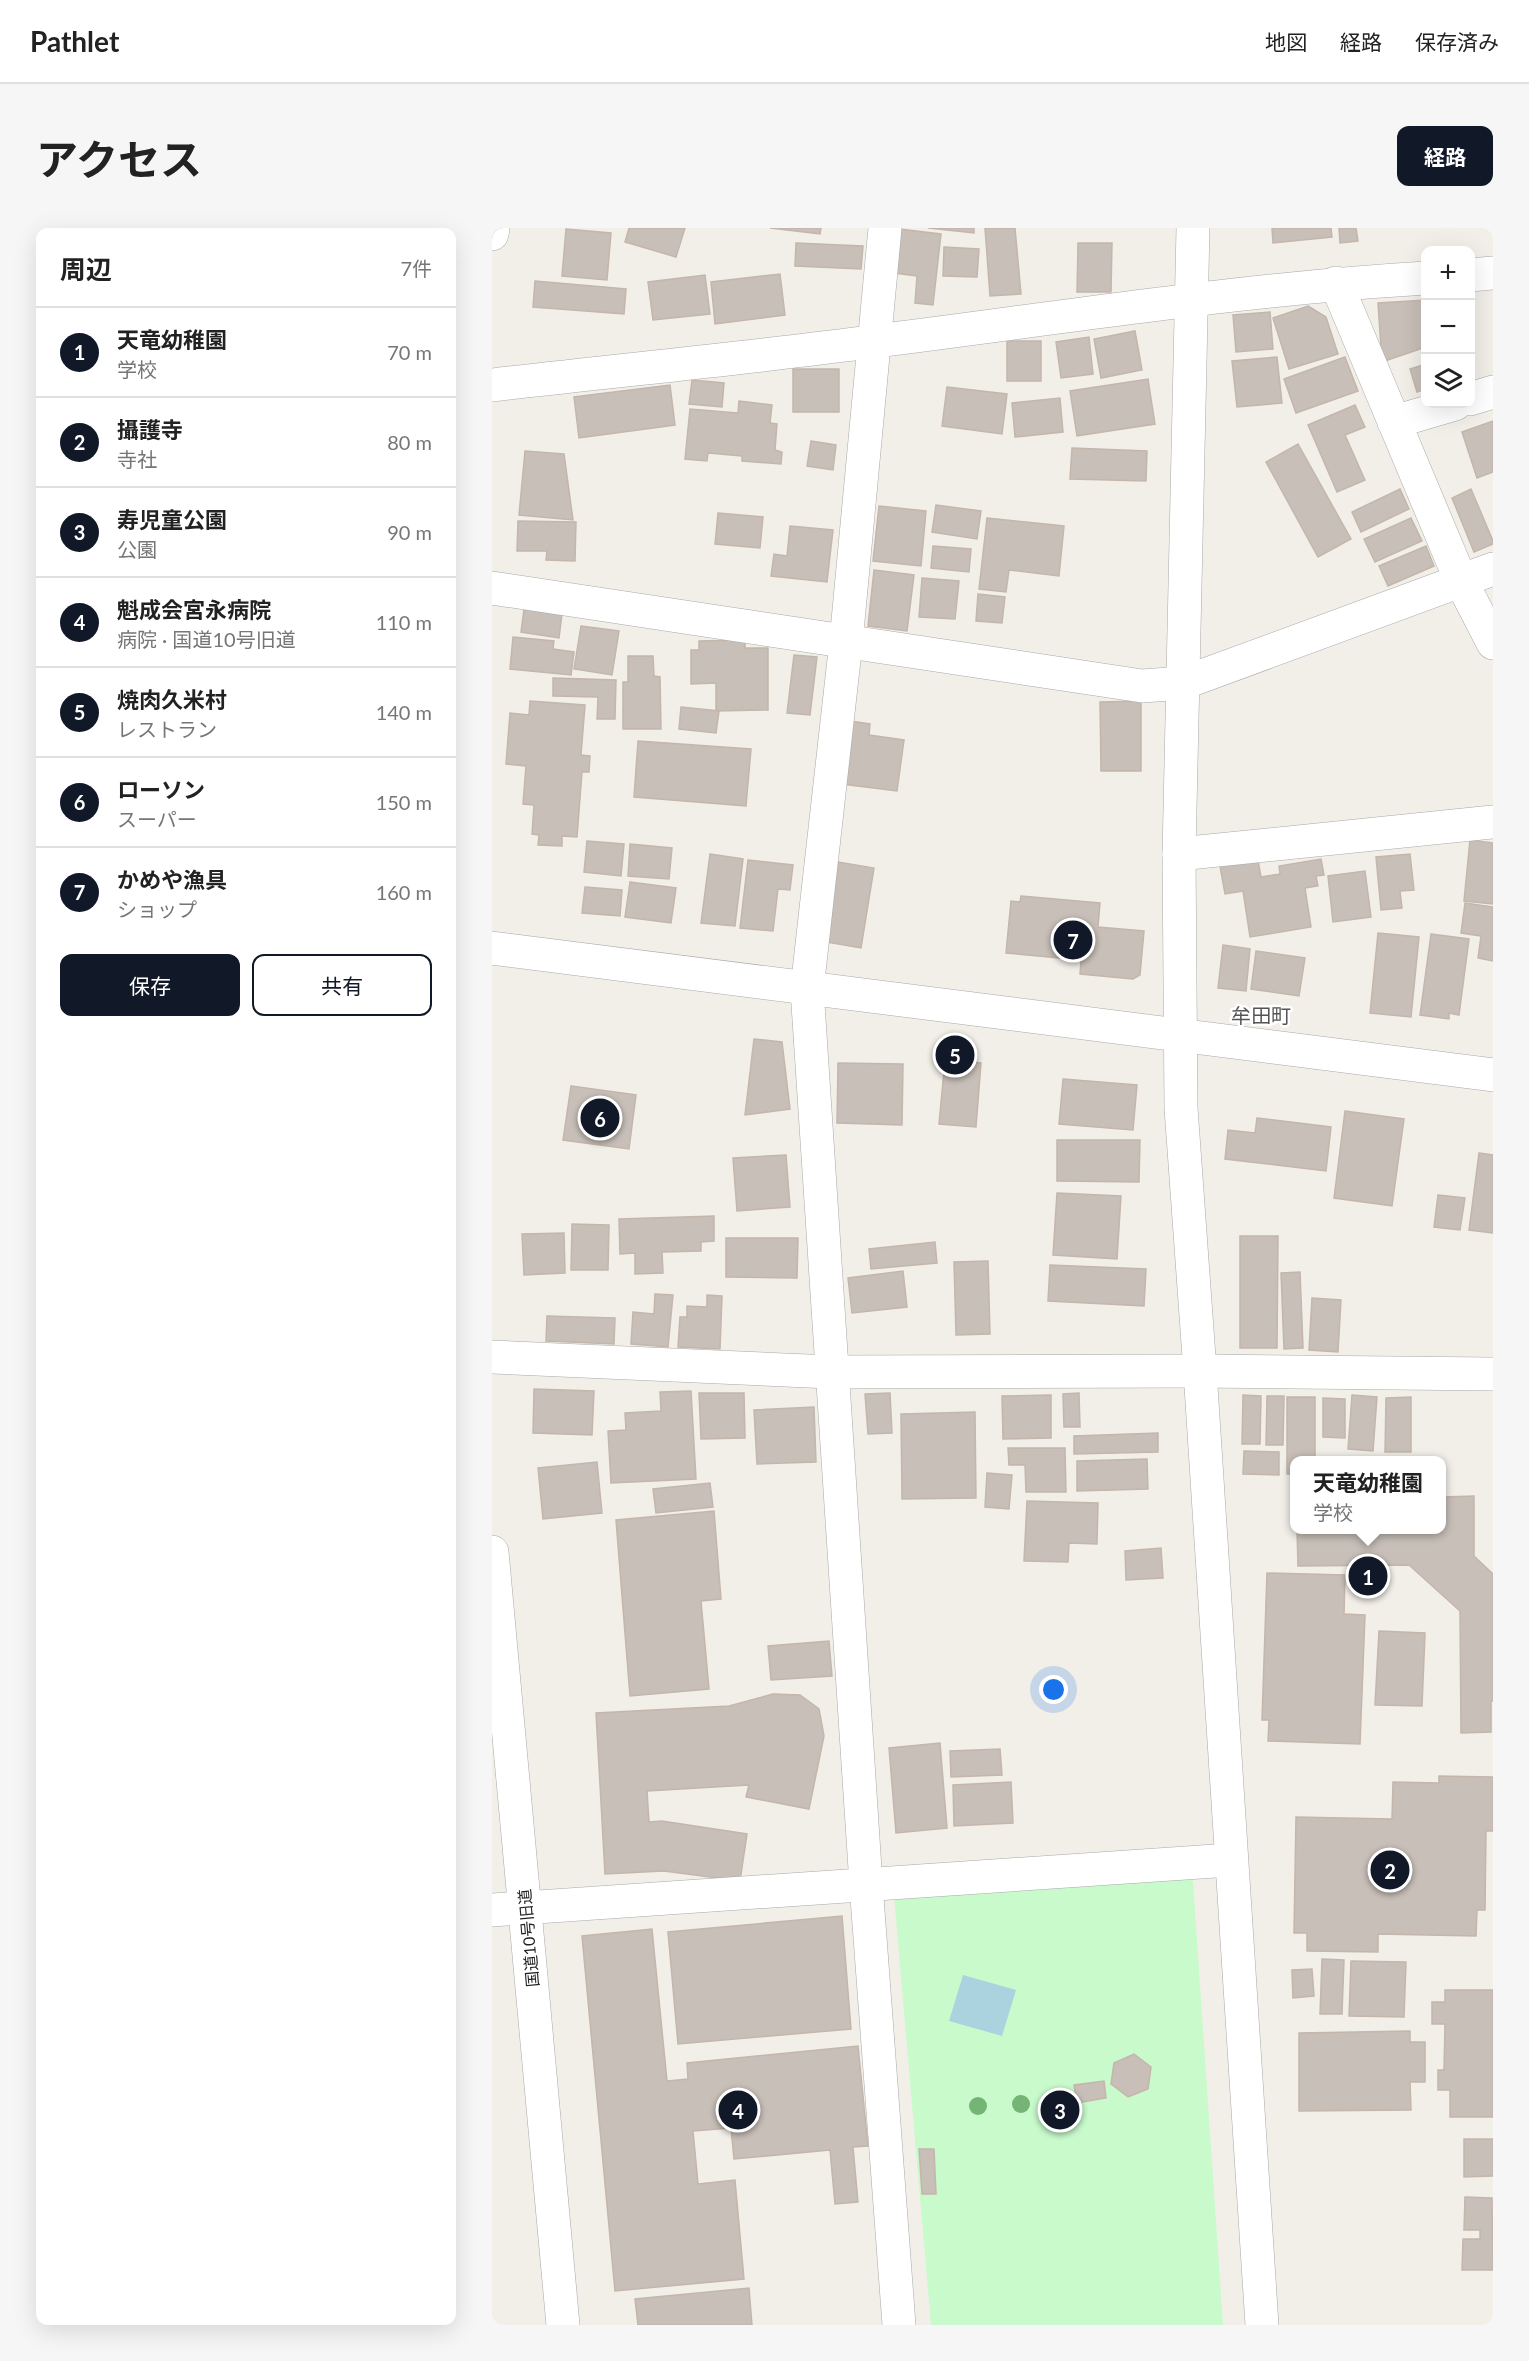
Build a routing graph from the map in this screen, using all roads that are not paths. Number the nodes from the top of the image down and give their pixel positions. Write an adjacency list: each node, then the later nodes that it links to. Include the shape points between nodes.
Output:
1 (493, 228): 4 (street)
2 (885, 228): 10 (street)
3 (1193, 228): 9 (street)
4 (492, 234)
5 (1493, 273): 6 (street)
6 (1475, 275)
7 (1421, 278): 8 (street)
8 (1336, 283): 9 (street); 15 (street)
9 (1192, 299): 10 (street); 21 (street)
10 (875, 342): 11 (street); 19 (street)
11 (492, 385)
12 (1493, 392): 13 (street)
13 (1475, 397)
14 (1441, 408): 15 (street)
15 (1394, 422): 17 (street)
16 (1493, 569): 17 (street)
17 (1461, 581): 20 (street); 21 (street)
18 (492, 588): 19 (street)
19 (846, 642): 21 (street, via 1142,686); 25 (street)
20 (1493, 643)
21 (1183, 683): 23 (street)
22 (1493, 822): 23 (street)
23 (1179, 854): 26 (street)
24 (492, 948): 25 (street)
25 (807, 989): 26 (street); 30 (street)
26 (1181, 1037): 27 (street); 29 (street, via 1180,1108)
27 (1493, 1076)
28 (492, 1358): 30 (street)
29 (1200, 1371): 30 (street); 31 (street); 33 (street)
30 (831, 1372): 34 (street)
31 (1493, 1374)
32 (492, 1552): 35 (street, 国道10号旧道)
33 (1230, 1860): 34 (street); 39 (street)
34 (866, 1884): 35 (street); 38 (street)
35 (525, 1907): 36 (street); 37 (street, 国道10号旧道)
36 (492, 1910)
37 (563, 2325)
38 (899, 2325)
39 (1262, 2325)

